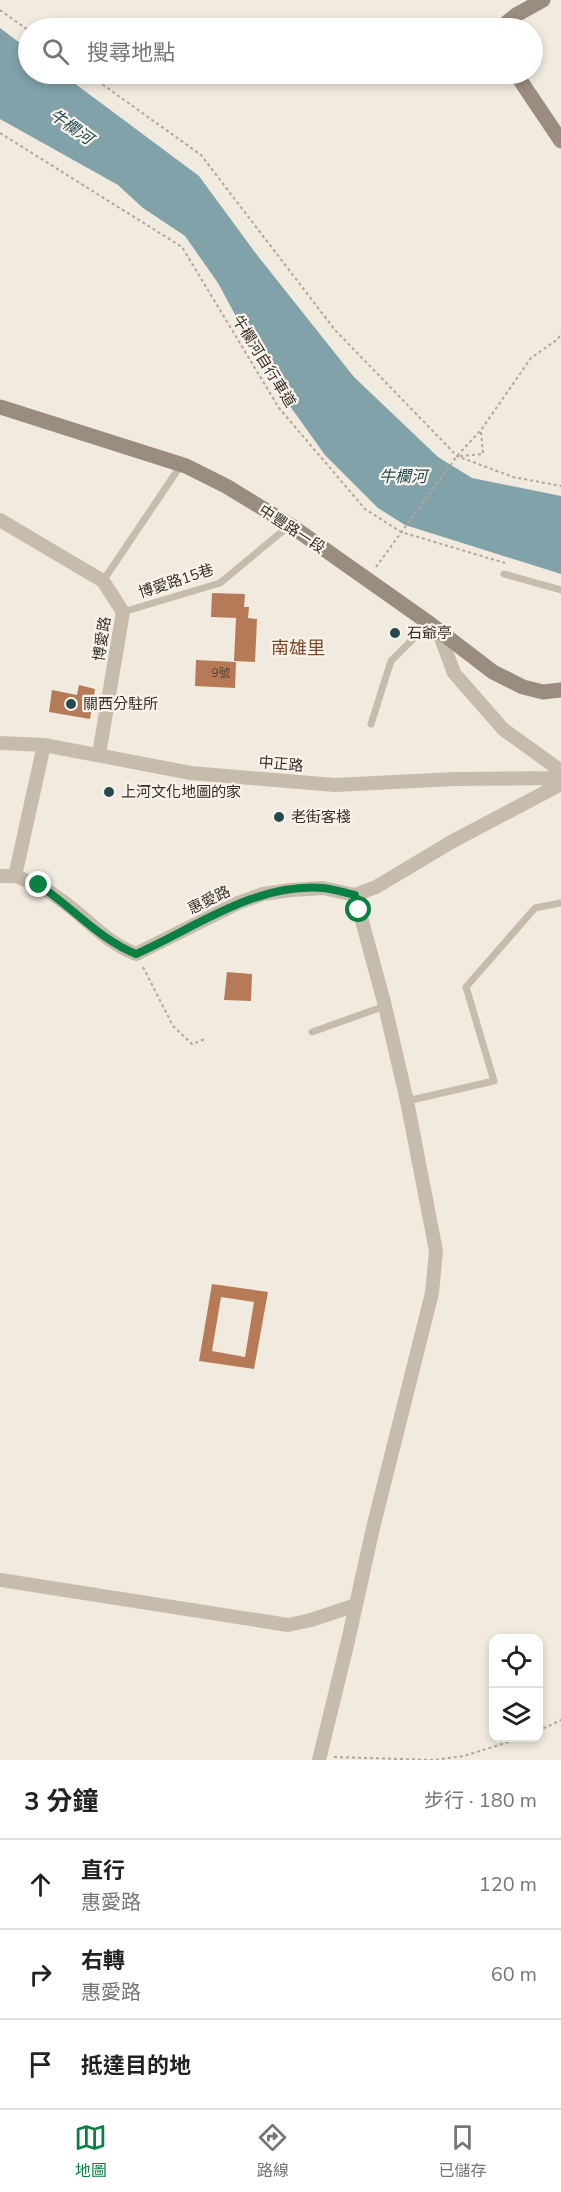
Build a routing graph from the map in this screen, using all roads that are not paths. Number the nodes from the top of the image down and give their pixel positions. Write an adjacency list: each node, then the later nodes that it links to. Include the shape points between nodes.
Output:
1 (543, 0): 2 (main road)
2 (512, 18)
3 (523, 84): 4 (main road)
4 (561, 141)
5 (0, 407): 6 (main road, 中豐路一段)
6 (181, 465): 8 (main road, 中豐路一段, via 226,486); 10 (lane)
7 (0, 520): 10 (street, 博愛路)
8 (290, 525): 12 (lane, 博愛路15巷, via 220,583); 13 (main road, 中豐路一段)
9 (504, 574): 11 (lane)
10 (103, 581): 12 (street, 博愛路)
11 (561, 590)
12 (123, 612): 18 (street, 博愛路)
13 (434, 627): 14 (main road, 中豐路一段, via 493,672 523,687 543,692); 15 (lane, via 391,661); 19 (street, via 454,673 503,729)
14 (561, 690)
15 (372, 724)
16 (0, 743): 17 (street, 中正路)
17 (44, 745): 18 (street, 中正路); 23 (street)
18 (99, 754): 20 (street, 中正路, via 192,773 335,785)
19 (561, 771)
20 (561, 778)
21 (561, 784): 24 (street)
22 (0, 876): 23 (street)
23 (15, 876): 24 (street, 惠愛路, via 39,885 117,946 136,954 263,894 323,888)
24 (355, 895): 26 (street)
25 (561, 903): 28 (lane, via 535,908 466,987 494,1081)
26 (385, 1006): 27 (lane); 28 (street)
27 (312, 1032)
28 (408, 1101): 30 (street, via 436,1251 432,1293)
29 (0, 1580): 30 (street, via 288,1625)
30 (356, 1605): 31 (street)
31 (319, 1758)

